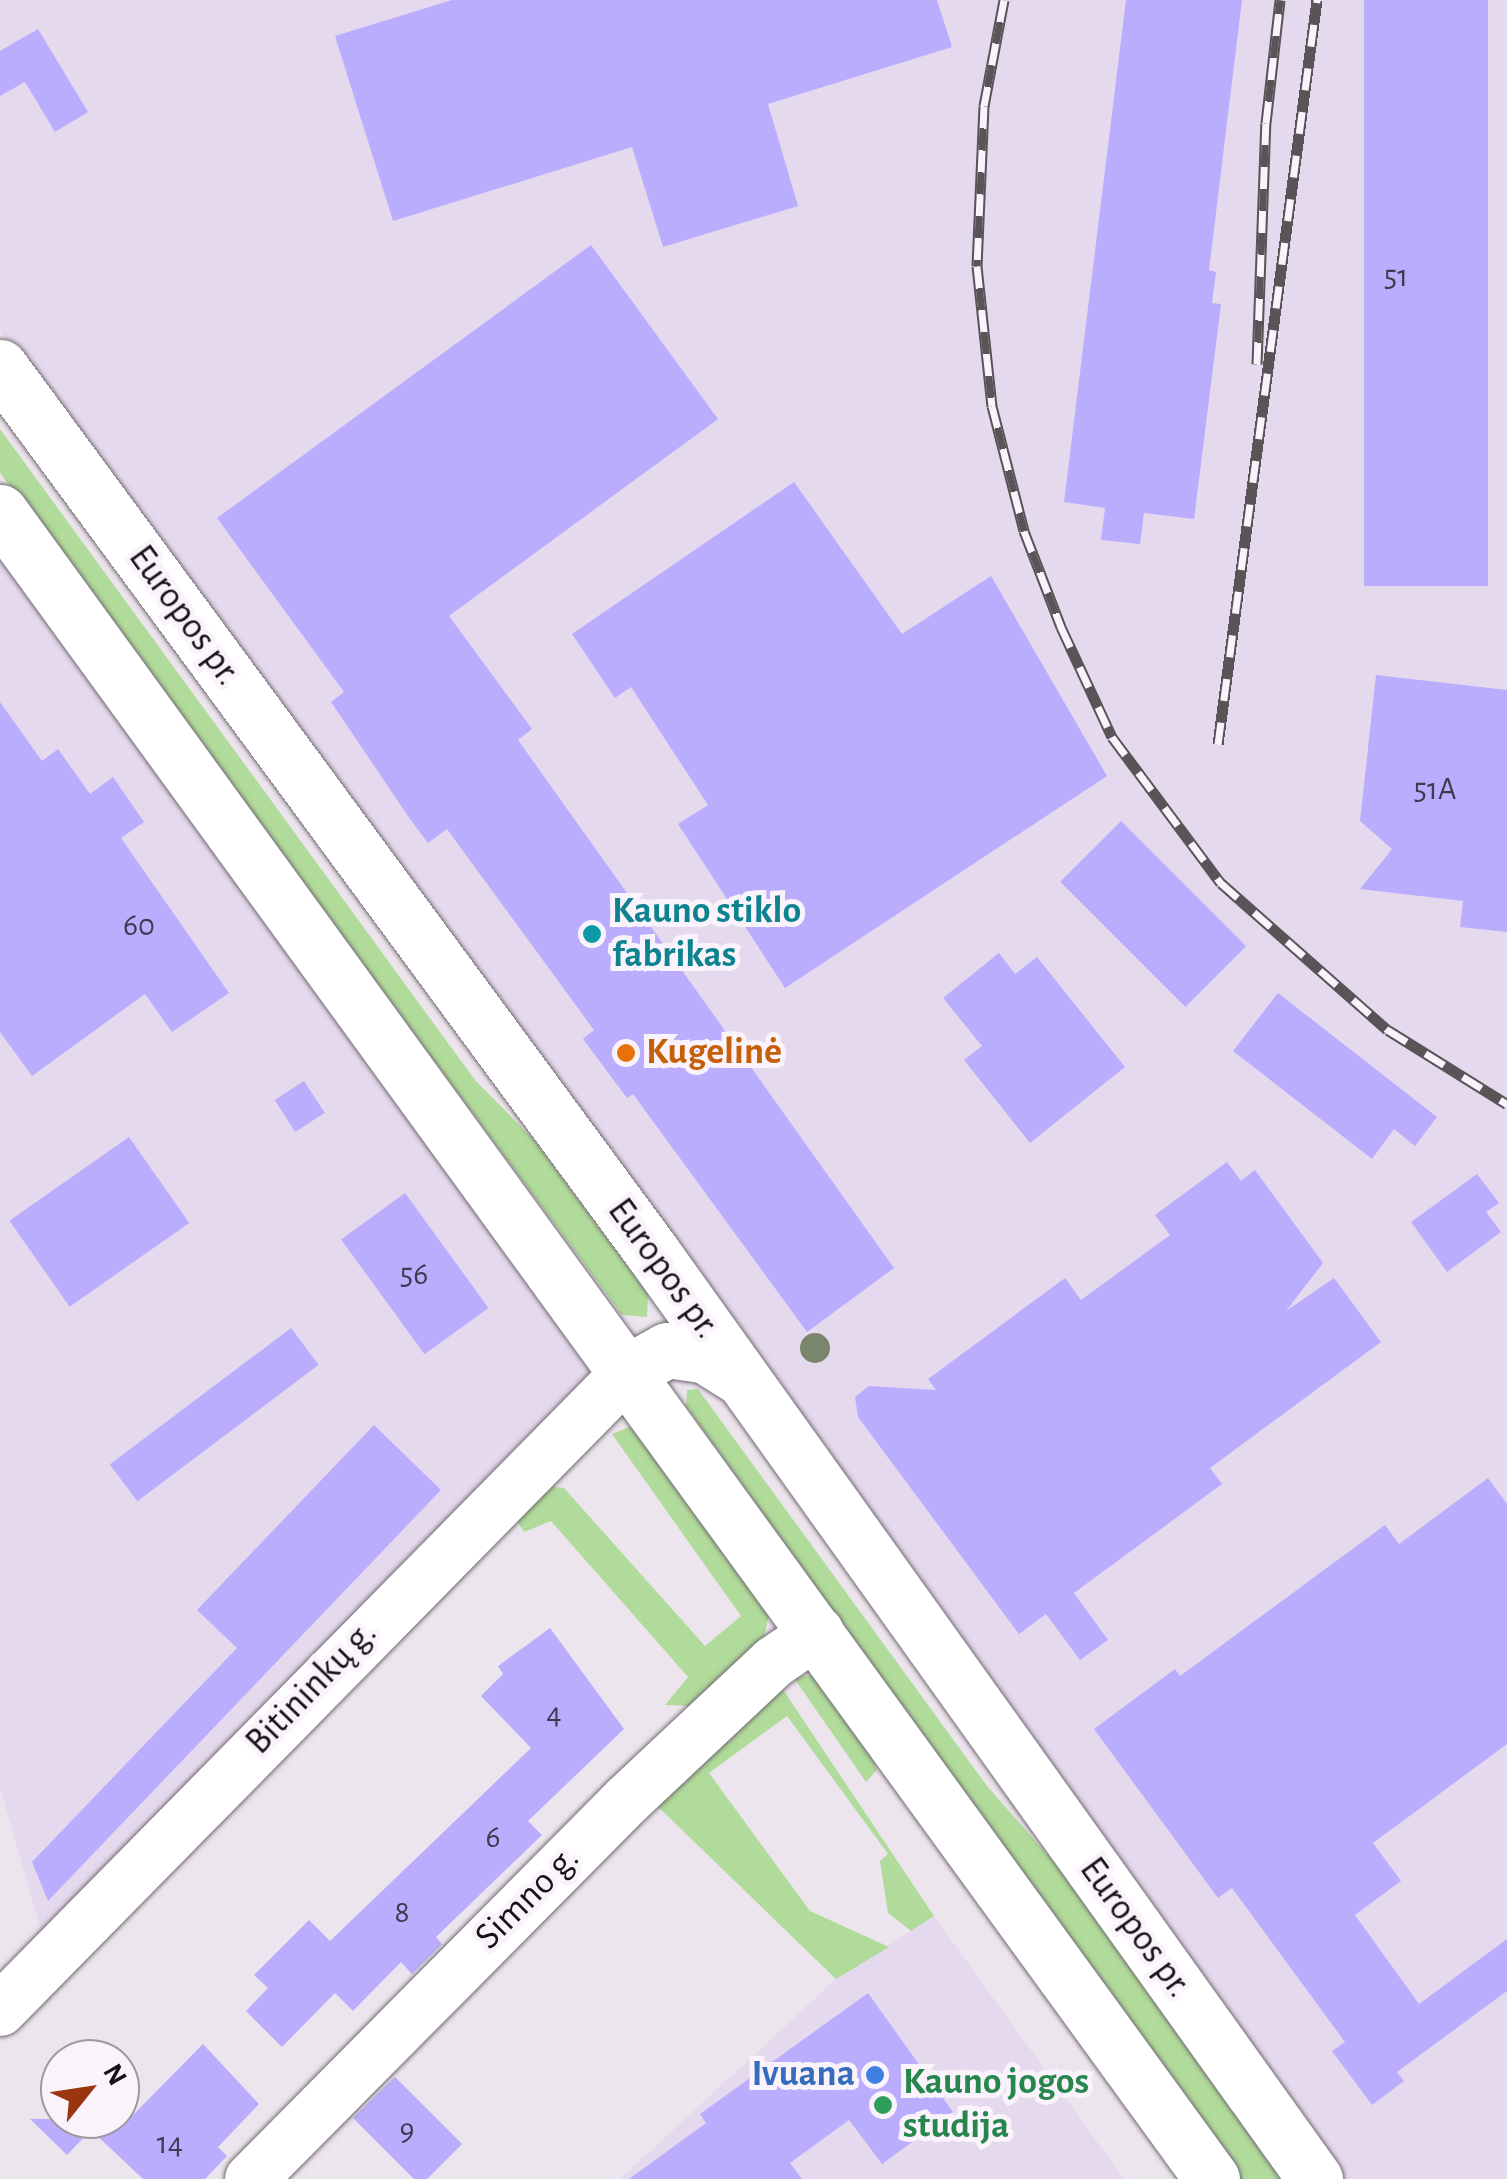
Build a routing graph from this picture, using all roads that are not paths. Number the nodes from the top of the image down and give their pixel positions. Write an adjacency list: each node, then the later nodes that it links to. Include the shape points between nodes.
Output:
1 (0, 367): 4 (main road, Europos pr.)
2 (0, 512): 3 (main road)
3 (629, 1372): 4 (main road, via 667,1350 704,1355); 5 (main road); 6 (street, Bitininkų g.)
4 (741, 1378): 9 (main road, Europos pr.)
5 (818, 1632): 7 (street, Simno g., via 774,1662 628,1798); 8 (main road)
6 (0, 2010)
7 (251, 2179)
8 (1212, 2179)
9 (1315, 2179)

